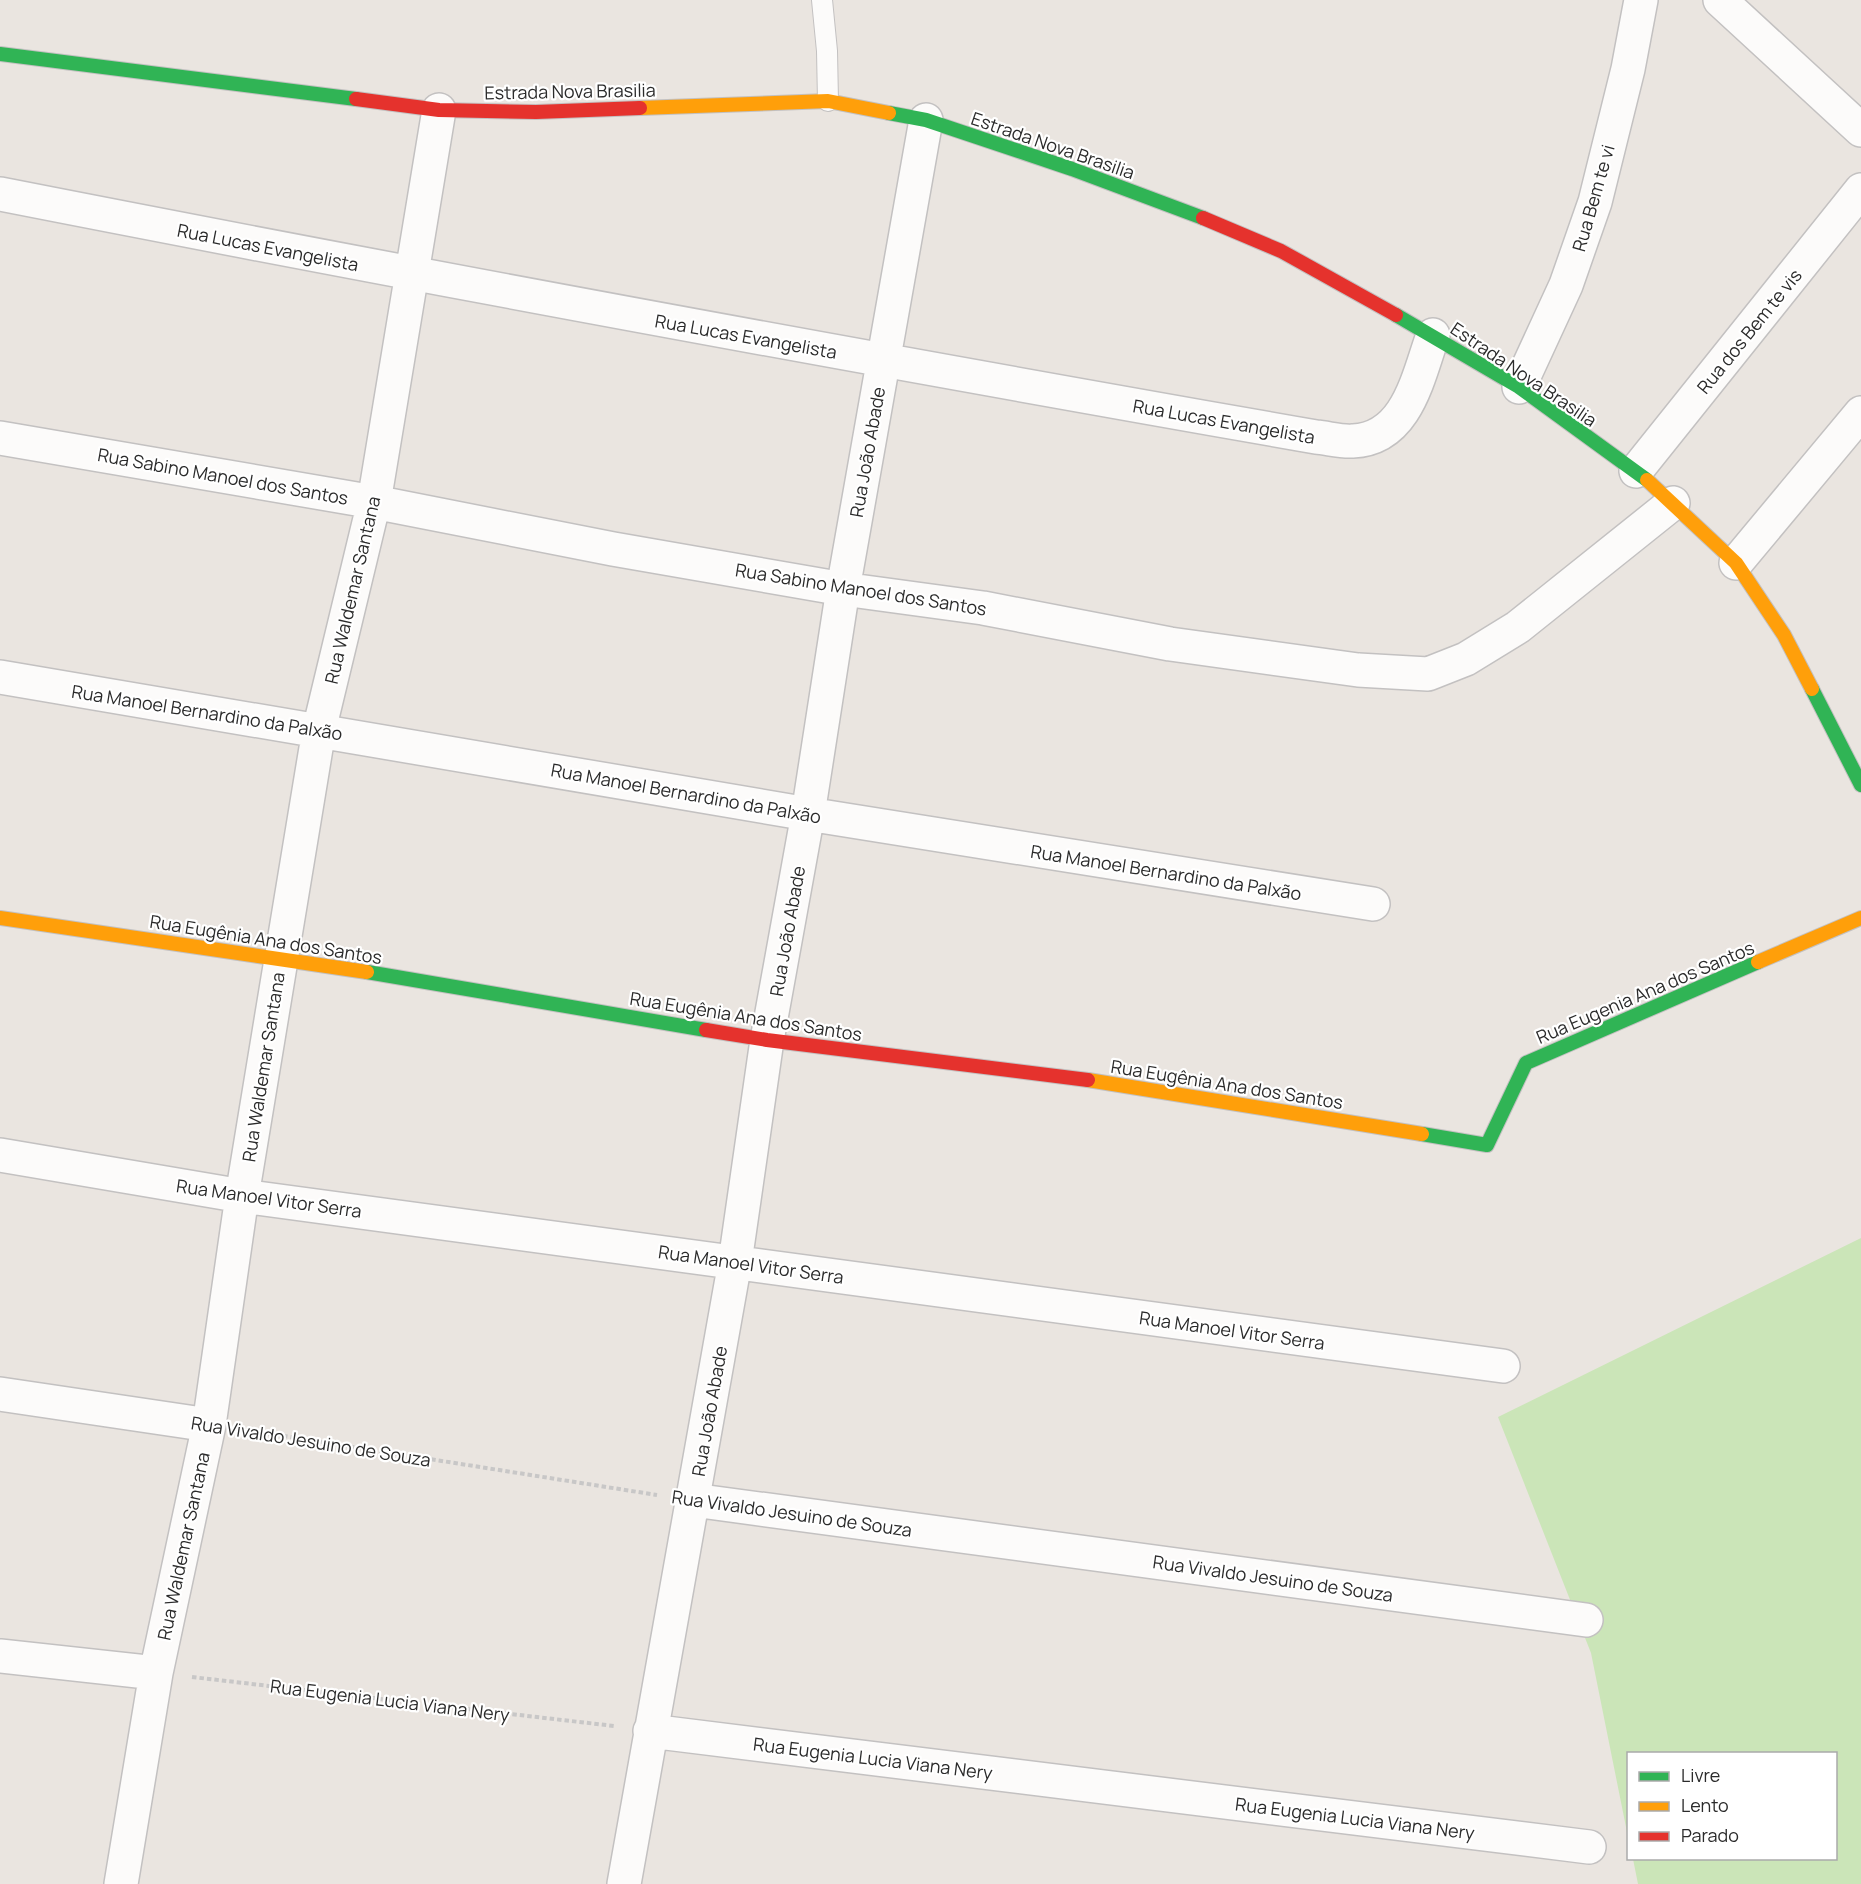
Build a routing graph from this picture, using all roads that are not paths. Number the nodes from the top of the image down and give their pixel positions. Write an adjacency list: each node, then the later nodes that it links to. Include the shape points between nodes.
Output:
1 (822, 0): 5 (lane)
2 (1641, 0): 14 (street, Rua Bem te vi, via 1595,202 1566,285)
3 (1720, 0): 8 (street)
4 (0, 54): 6 (street, Estrada Nova Brasilia)
5 (828, 101): 6 (street, Estrada Nova Brasilia, via 536,112); 7 (street, Estrada Nova Brasilia)
6 (439, 110): 11 (street, Rua Waldemar Santana)
7 (926, 120): 12 (street, Estrada Nova Brasilia, via 1243,233); 13 (street, Rua João Abade)
8 (1861, 130)
9 (1861, 190): 17 (street, Rua dos Bem te vis)
10 (0, 194): 11 (street, Rua Lucas Evangelista)
11 (410, 275): 13 (street, Rua Lucas Evangelista); 18 (street, Rua Waldemar Santana)
12 (1433, 335): 13 (street, Rua Lucas Evangelista, via 1405,410 1391,428 1353,441); 14 (street, Estrada Nova Brasilia)
13 (884, 362): 21 (street, Rua João Abade)
14 (1519, 387): 17 (street, Estrada Nova Brasilia)
15 (1861, 413): 20 (street)
16 (0, 438): 18 (street, Rua Sabino Manoel dos Santos)
17 (1636, 471): 19 (street, Estrada Nova Brasilia)
18 (374, 502): 21 (street, Rua Sabino Manoel dos Santos); 23 (street, Rua Waldemar Santana)
19 (1673, 503): 20 (street, Estrada Nova Brasilia); 21 (street, Rua Sabino Manoel dos Santos, via 1518,627 1466,659 1428,674 1358,670 1170,645 983,608)
20 (1736, 563): 24 (street, Estrada Nova Brasilia, via 1784,635)
21 (843, 590): 25 (street, Rua João Abade)
22 (0, 677): 23 (street, Rua Manoel Bernardino da Palxão)
23 (319, 730): 25 (street, Rua Manoel Bernardino da Palxão); 29 (street, Rua Waldemar Santana)
24 (1861, 784)
25 (808, 814): 26 (street, Rua Manoel Bernardino da Palxão); 30 (street, Rua João Abade)
26 (1373, 904)
27 (0, 918): 29 (street, Rua Eugênia Ana dos Santos)
28 (1861, 918): 31 (street, Rua Eugenia Ana dos Santos, via 1526,1063)
29 (280, 957): 30 (street, Rua Eugênia Ana dos Santos); 33 (street, Rua Waldemar Santana)
30 (767, 1040): 31 (street, Rua Eugênia Ana dos Santos, via 1094,1081); 34 (street, Rua João Abade)
31 (1487, 1145)
32 (0, 1155): 33 (street, Rua Manoel Vitor Serra)
33 (242, 1196): 34 (street, Rua Manoel Vitor Serra); 37 (street, Rua Waldemar Santana)
34 (735, 1262): 35 (street, Rua Manoel Vitor Serra); 38 (street, Rua João Abade)
35 (1503, 1366)
36 (0, 1394): 37 (street, Rua Vivaldo Jesuino de Souza)
37 (209, 1425): 41 (street, Rua Waldemar Santana)
38 (693, 1500): 39 (street, Rua Vivaldo Jesuino de Souza); 42 (street, Rua João Abade)
39 (1586, 1620)
40 (0, 1656): 41 (street)
41 (156, 1673): 44 (street, Rua Waldemar Santana)
42 (650, 1731): 43 (street, Rua Eugenia Lucia Viana Nery); 45 (street, Rua João Abade)
43 (1589, 1847)
44 (121, 1884)
45 (624, 1884)

